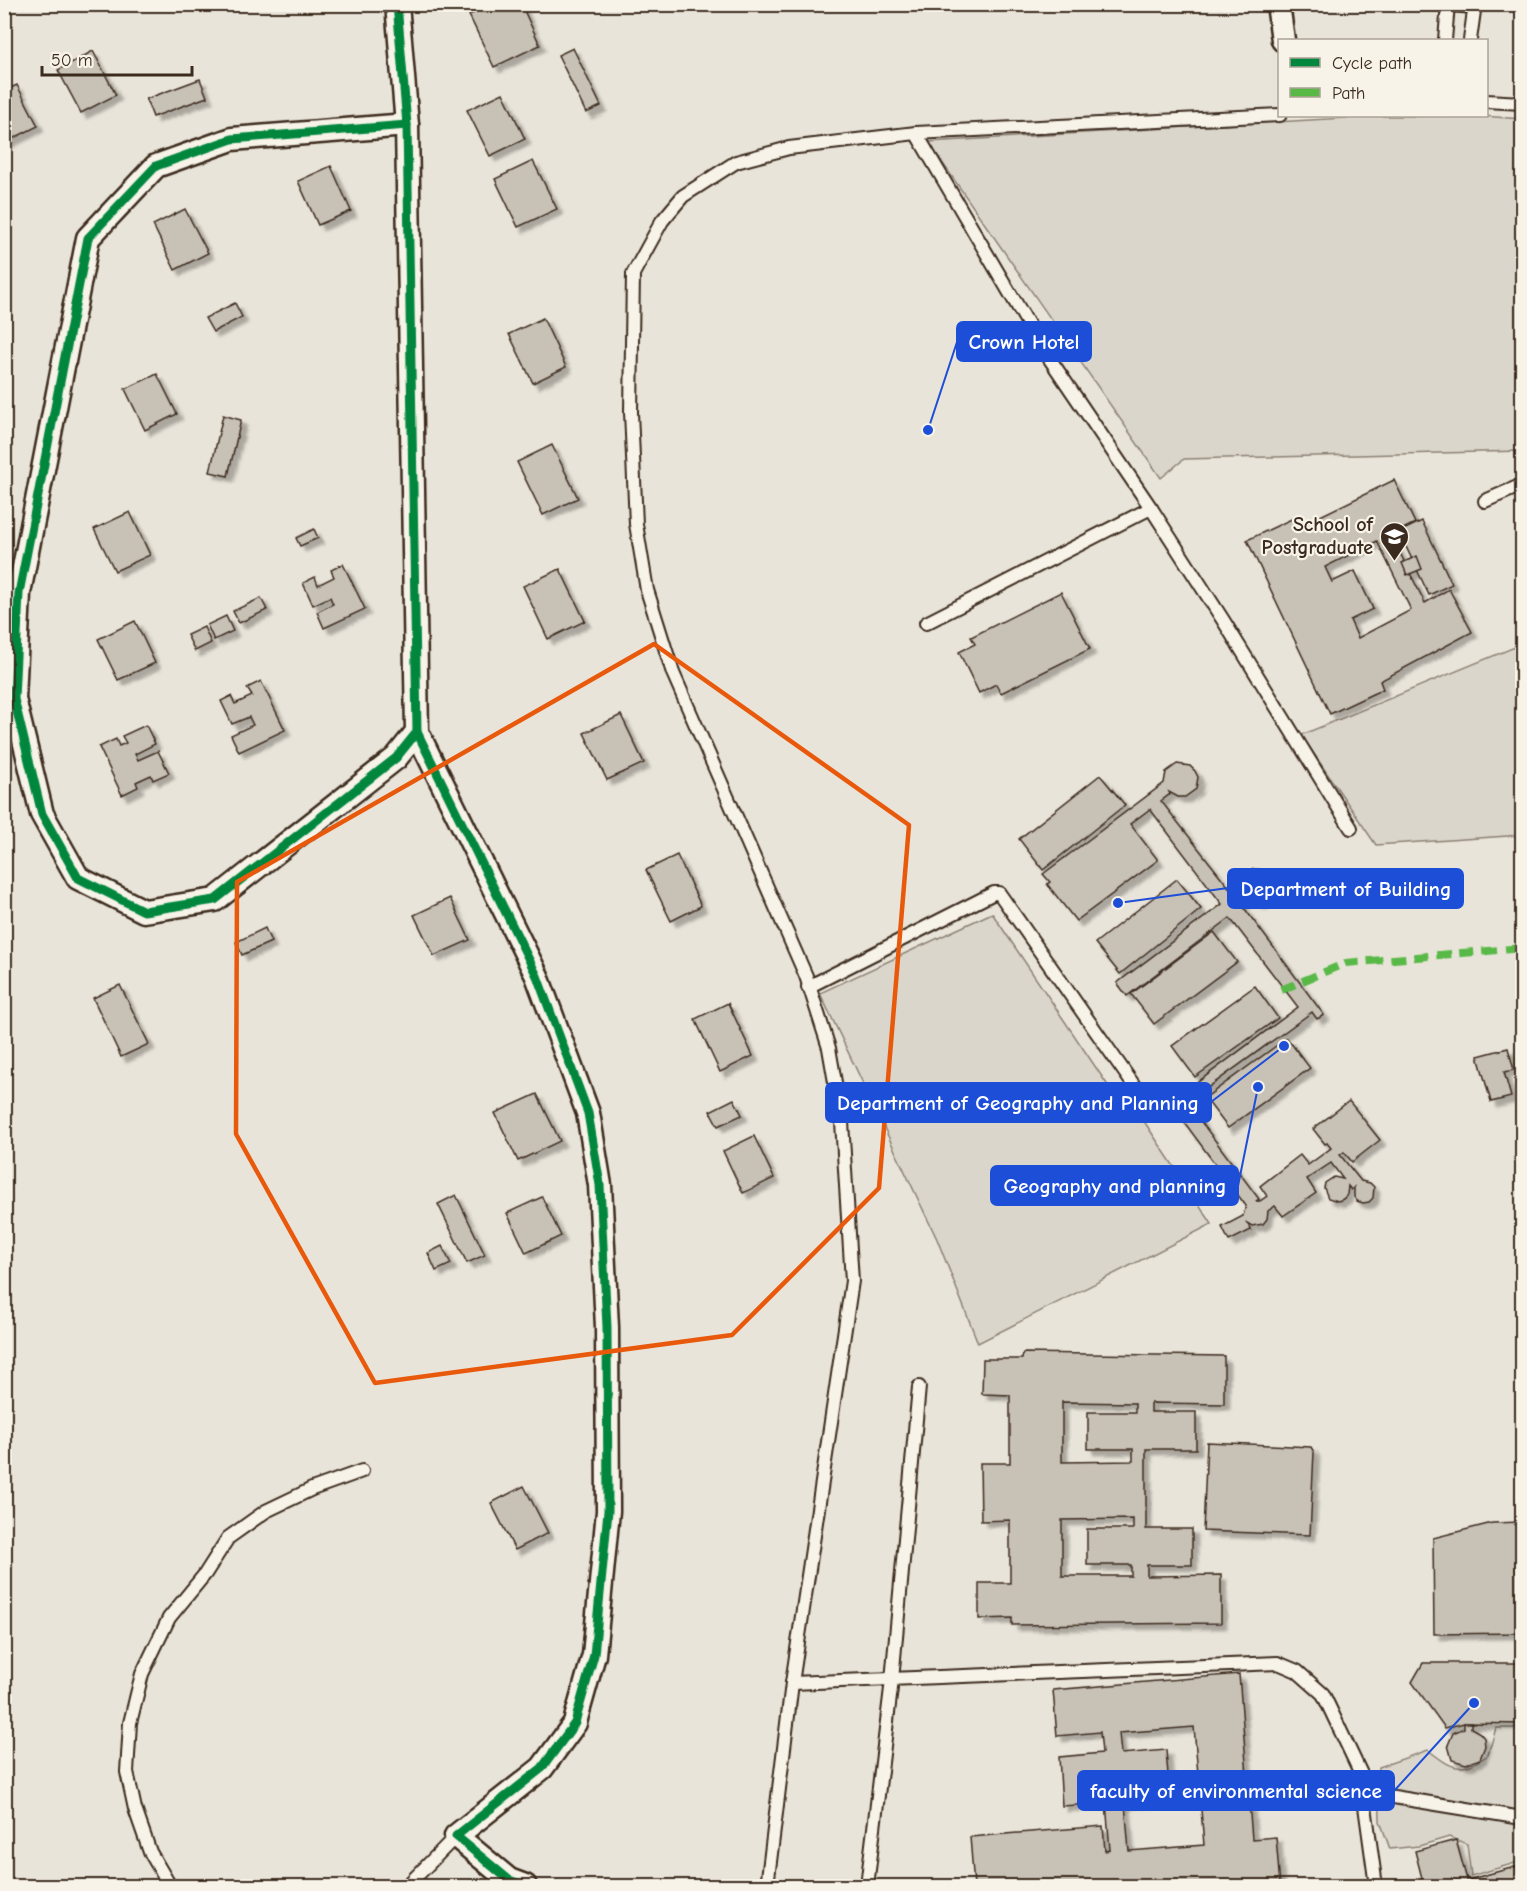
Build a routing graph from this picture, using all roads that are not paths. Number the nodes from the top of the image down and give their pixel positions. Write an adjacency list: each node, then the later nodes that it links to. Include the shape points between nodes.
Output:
1 (397, 4): 11 (street)
2 (1278, 4): 5 (street)
3 (1448, 5): 4 (lane); 6 (lane)
4 (1475, 6): 7 (lane)
5 (1283, 39)
6 (1445, 39)
7 (1470, 39)
8 (1488, 101): 9 (lane)
9 (1522, 103)
10 (1278, 115): 12 (lane)
11 (407, 125): 17 (street); 17 (street, via 232,139 156,166 88,238 20,593 14,699 42,814 78,878 144,911 215,900 396,758)
12 (916, 133): 15 (lane, via 1041,346); 19 (lane, via 789,148 736,162 683,196 662,221 633,274 631,423 636,524 647,590 673,674)
13 (1522, 485): 14 (lane)
14 (1485, 501)
15 (1151, 508): 16 (lane); 18 (lane)
16 (926, 623)
17 (417, 732): 27 (street, via 537,976 588,1113 600,1185 607,1327 608,1511 594,1655 575,1723 542,1768)
18 (1351, 828)
19 (808, 987): 20 (lane, via 999,893); 24 (lane, via 829,1048 842,1122 852,1281)
20 (1135, 1087)
21 (919, 1387): 23 (lane)
22 (362, 1471): 28 (lane, via 266,1511 228,1538 206,1574 169,1618 142,1674 130,1723 127,1772 150,1852)
23 (892, 1680): 24 (lane); 25 (lane, via 1278,1663 1297,1671 1323,1694 1362,1776); 32 (lane)
24 (792, 1683): 31 (lane)
25 (1363, 1792): 26 (lane); 33 (lane)
26 (1522, 1818)
27 (456, 1836): 29 (lane); 30 (street, via 509,1880)
28 (170, 1887)
29 (407, 1887)
30 (525, 1887)
31 (767, 1887)
32 (867, 1887)
33 (1376, 1887)

